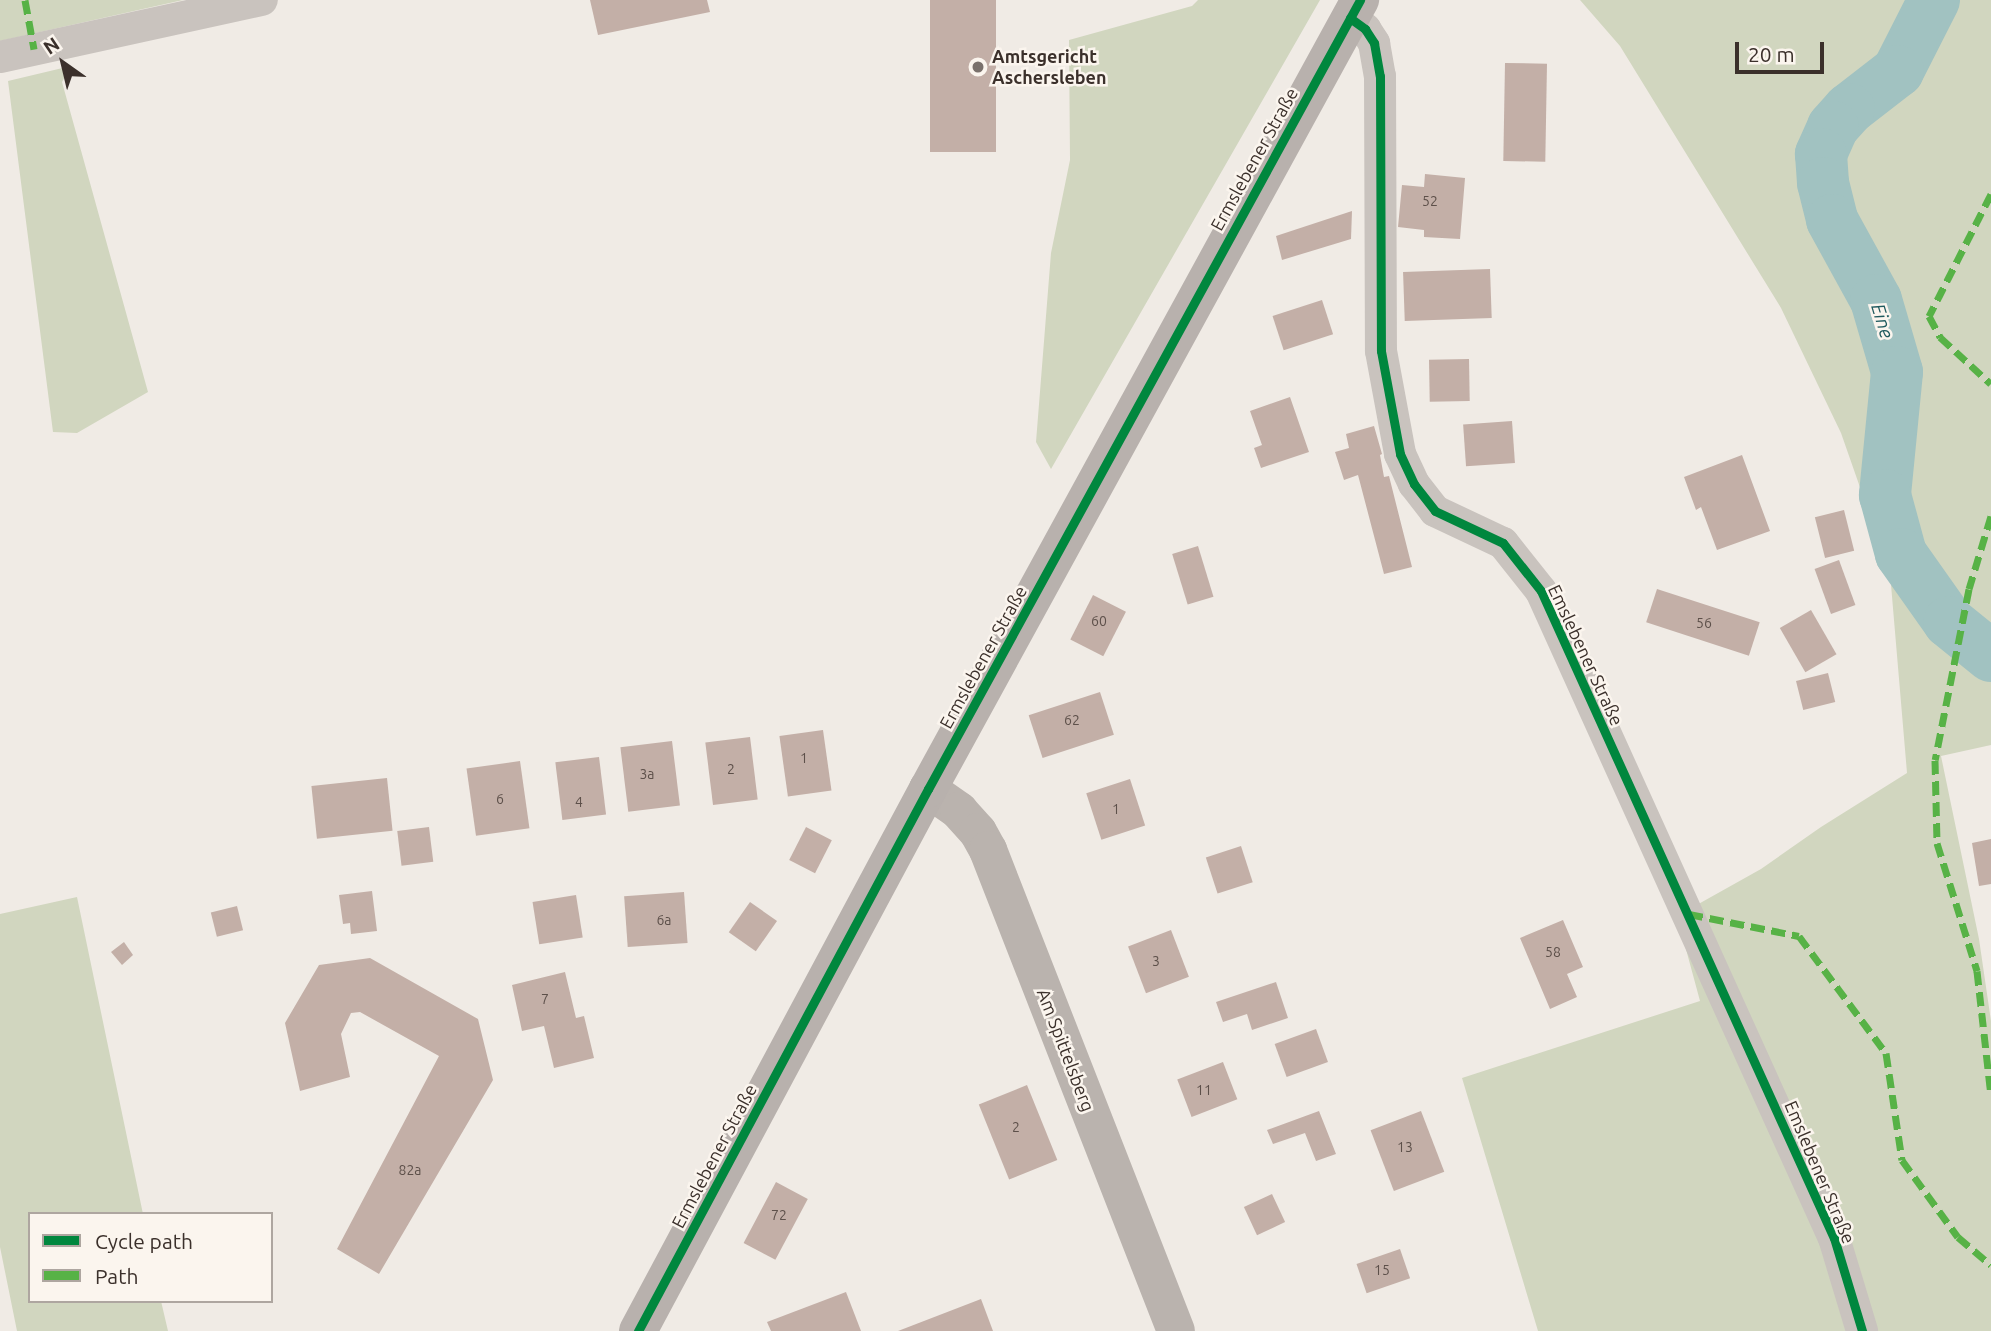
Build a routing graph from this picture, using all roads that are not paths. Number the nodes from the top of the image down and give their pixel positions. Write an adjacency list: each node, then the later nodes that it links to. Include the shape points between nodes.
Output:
1 (262, 0): 3 (street)
2 (1355, 9): 4 (main road, Ermslebener Straße); 7 (street, Emslebener Straße, via 1374,43 1380,76 1381,351 1400,454 1414,484 1435,512 1503,542 1541,591 1834,1238)
3 (0, 57)
4 (928, 789): 5 (main road, Ermslebener Straße); 6 (main road, Am Spittelsberg, via 959,811 988,850)
5 (638, 1331)
6 (1176, 1331)
7 (1862, 1331)

